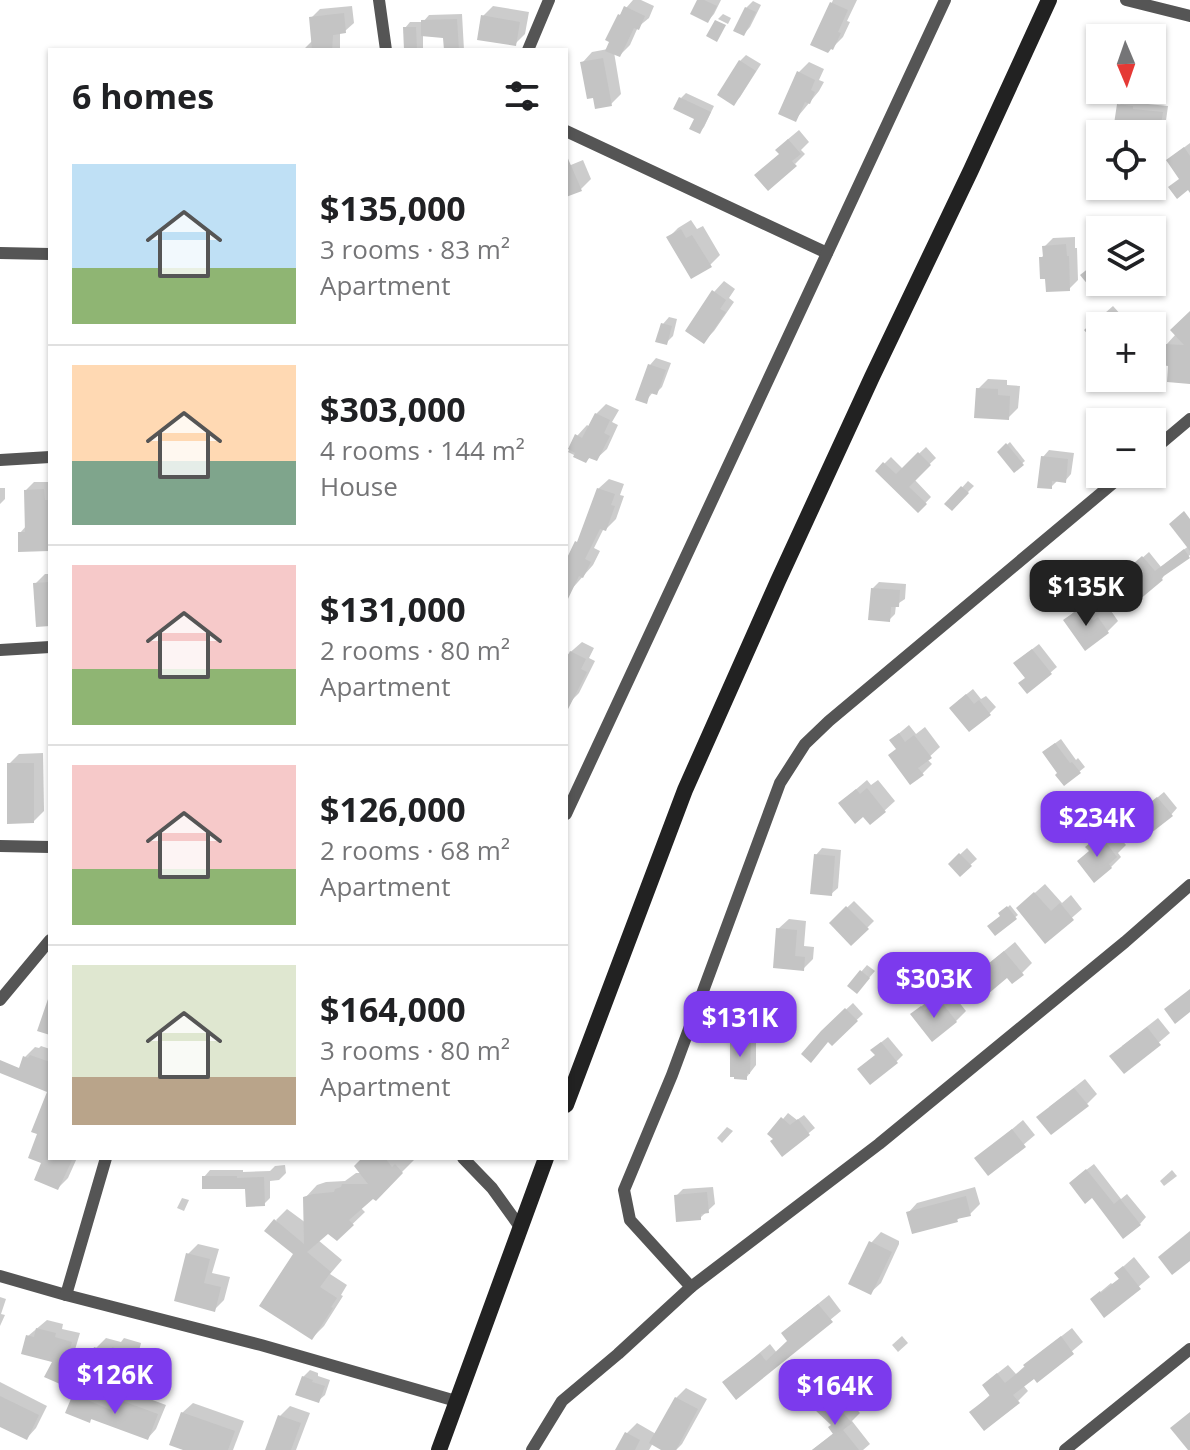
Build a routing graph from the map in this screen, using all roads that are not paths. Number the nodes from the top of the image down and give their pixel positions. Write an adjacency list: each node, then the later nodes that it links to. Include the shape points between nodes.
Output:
1 (379, 0): 7 (street)
2 (549, 0): 8 (street)
3 (945, 0): 11 (street)
4 (1049, 0): 26 (main road, via 685,790)
5 (1126, 0): 6 (street)
6 (1190, 16)
7 (386, 48)
8 (529, 48)
9 (568, 132): 11 (street)
10 (0, 253): 12 (street)
11 (827, 253): 20 (street)
12 (48, 254)
13 (1190, 419): 14 (street)
14 (1166, 439)
15 (48, 457): 16 (street)
16 (0, 460)
17 (1107, 488): 32 (street, via 829,721 805,744 780,783 624,1190 630,1220)
18 (48, 647): 19 (street)
19 (0, 650)
20 (568, 809)
21 (0, 846): 22 (street)
22 (48, 847)
23 (1190, 885): 32 (street, via 879,1144)
24 (48, 942): 25 (street)
25 (0, 1000)
26 (568, 1100)
27 (105, 1160): 33 (street)
28 (465, 1160): 30 (street)
29 (545, 1160): 30 (main road)
30 (520, 1227): 35 (main road)
31 (0, 1276): 33 (street)
32 (691, 1287): 37 (street, via 562,1401)
33 (66, 1295): 35 (street)
34 (1190, 1349): 38 (street)
35 (456, 1401): 36 (main road)
36 (439, 1450)
37 (532, 1450)
38 (1065, 1450)

